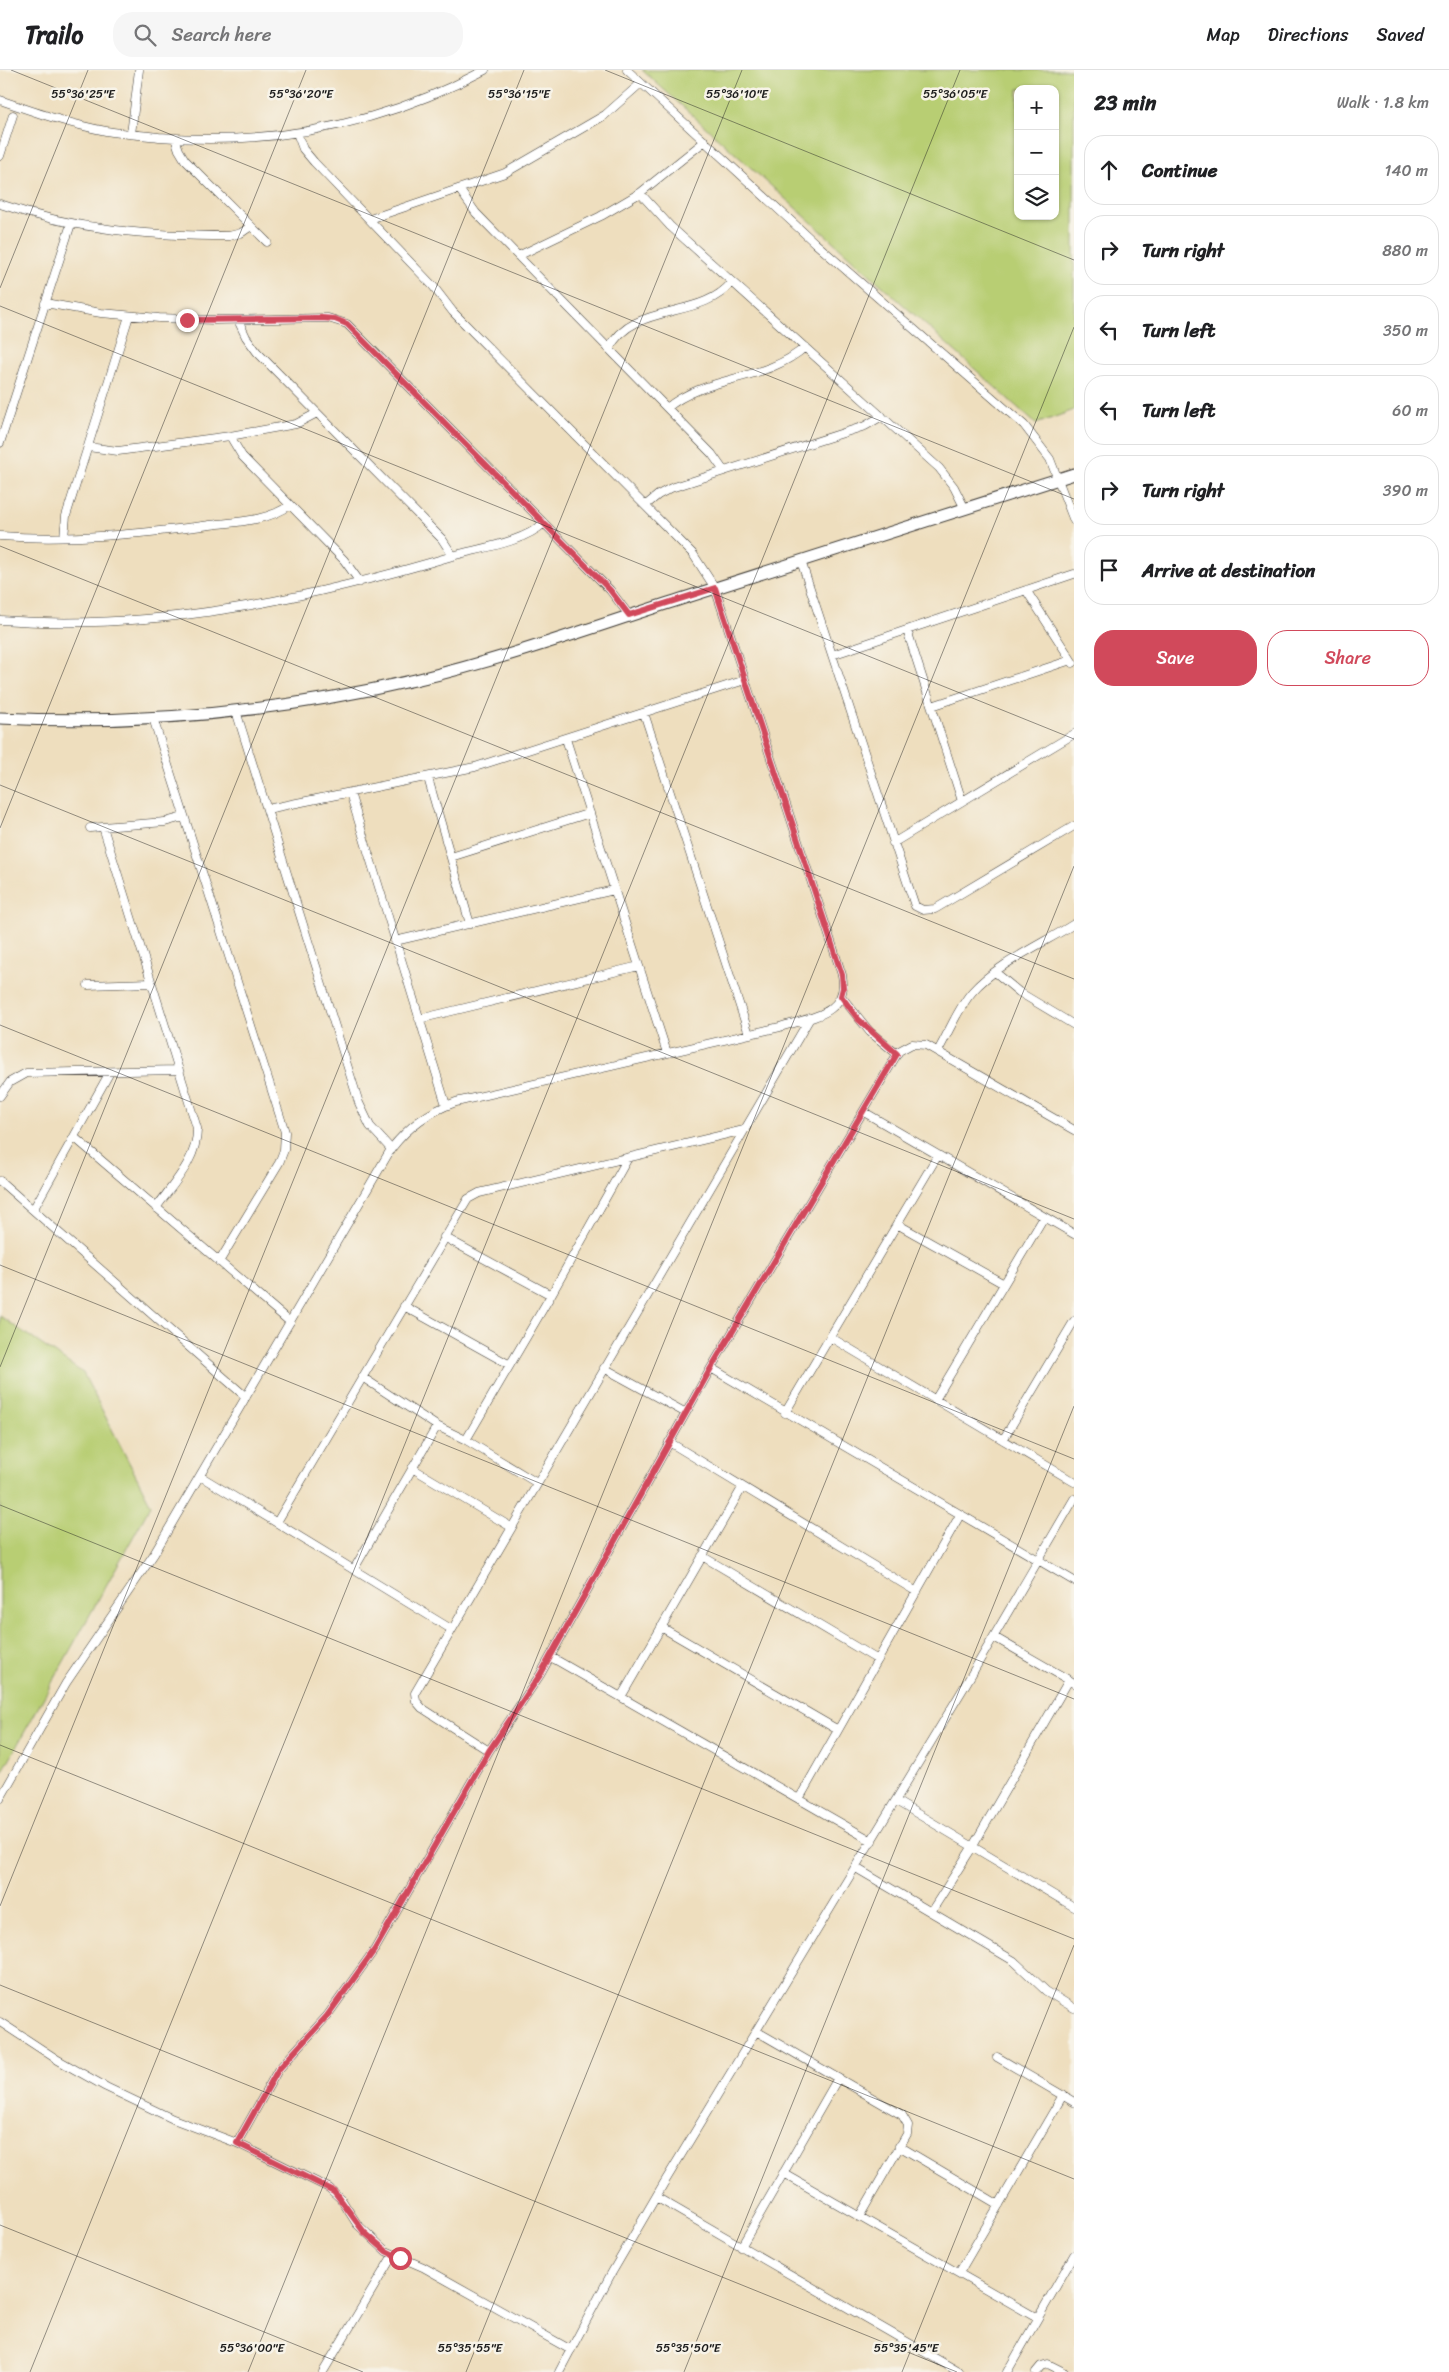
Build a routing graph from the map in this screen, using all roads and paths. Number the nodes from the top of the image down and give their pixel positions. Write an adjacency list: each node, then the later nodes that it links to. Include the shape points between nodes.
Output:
1 (139, 70): 8 (street)
2 (486, 70): 7 (street, via 396,109)
3 (627, 70): 4 (street)
4 (641, 83): 10 (street); 12 (street, via 612,110 584,128 505,173)
5 (0, 100): 8 (street, via 60,120)
6 (14, 115): 11 (street)
7 (297, 133): 9 (street, via 237,139); 15 (street, via 314,162)
8 (132, 134): 9 (street)
9 (175, 138): 17 (street, via 185,160)
10 (705, 141): 13 (street); 34 (street, via 815,243 1020,421 1044,450)
11 (0, 156)
12 (459, 189): 15 (street); 19 (street, via 471,208)
13 (640, 192): 19 (street, via 568,233); 20 (street, via 670,226)
14 (0, 204): 16 (street)
15 (370, 219): 36 (street, via 453,312)
16 (71, 224): 17 (street, via 184,236 229,236); 21 (street)
17 (251, 226): 18 (street)
18 (267, 242)
19 (518, 256): 25 (street)
20 (732, 282): 24 (street); 25 (street, via 709,299 632,324 620,332)
21 (45, 303): 22 (street); 30 (street)
22 (129, 316): 23 (street); 31 (street)
23 (238, 320): 27 (street, via 257,352); 39 (street, via 328,318 347,324)
24 (805, 347): 26 (street, via 778,365 693,392); 28 (street)
25 (609, 349): 26 (street)
26 (667, 408): 32 (street, via 712,454)
27 (317, 413): 29 (street, via 288,426); 42 (street, via 442,539)
28 (882, 416): 32 (street, via 865,426); 37 (street, via 939,468)
29 (230, 436): 31 (street, via 118,451); 35 (street, via 242,456)
30 (0, 443)
31 (88, 447): 41 (street, via 66,516)
32 (724, 471): 36 (street, via 664,491)
33 (1074, 474): 34 (street)
34 (1057, 480): 37 (street); 38 (street)
35 (290, 505): 41 (street, via 268,516 223,524 135,534); 45 (street, via 344,560)
36 (646, 505): 46 (street, via 693,554)
37 (965, 509): 43 (street)
38 (1074, 521)
39 (544, 523): 42 (street, via 527,535); 48 (street, via 610,590)
40 (0, 536): 41 (street)
41 (64, 537)
42 (453, 556): 45 (street)
43 (801, 561): 46 (street); 51 (street)
44 (1074, 574): 47 (street)
45 (360, 582): 49 (street, via 195,613 104,621)
46 (715, 588): 48 (street); 53 (street)
47 (1026, 590): 50 (street); 52 (street)
48 (629, 615): 55 (street, via 417,680 330,698)
49 (0, 620)
50 (907, 630): 51 (street); 54 (street)
51 (832, 655): 70 (street)
52 (1073, 662): 54 (street)
53 (745, 680): 56 (street); 80 (street, via 842,975)
54 (932, 706): 63 (street)
55 (236, 711): 58 (street); 64 (street)
56 (644, 713): 60 (street); 84 (street)
57 (0, 718): 58 (street)
58 (153, 718): 66 (street)
59 (1074, 734): 63 (street)
60 (566, 739): 61 (street, via 505,759); 65 (street)
61 (428, 778): 62 (street); 71 (street)
62 (350, 793): 64 (street); 75 (street)
63 (962, 801): 70 (street)
64 (267, 809): 96 (street, via 359,1103 370,1126)
65 (590, 813): 71 (street); 72 (street)
66 (183, 816): 67 (street, via 165,822); 106 (street, via 285,1138 279,1163)
67 (103, 826): 69 (street); 78 (street)
68 (1074, 826): 70 (street, via 931,910 923,910 913,903)
69 (90, 828)
70 (893, 843)
71 (451, 856): 73 (street)
72 (614, 890): 73 (street); 76 (street)
73 (470, 924): 75 (street)
74 (1074, 924): 77 (street)
75 (395, 942): 82 (street)
76 (639, 966): 82 (street); 86 (street)
77 (995, 972): 83 (street, via 1018,992); 85 (street, via 966,1000)
78 (150, 983): 79 (street); 88 (street)
79 (88, 985)
80 (841, 996): 81 (street, via 828,1011); 87 (street, via 864,1025)
81 (810, 1018): 84 (street); 93 (street)
82 (419, 1019): 91 (street)
83 (1074, 1025)
84 (748, 1034): 86 (street)
85 (938, 1051): 87 (street, via 916,1043); 94 (street)
86 (667, 1053): 91 (street)
87 (897, 1054): 92 (street)
88 (179, 1070): 89 (street); 100 (street, via 196,1120 196,1145 188,1164)
89 (110, 1072): 90 (street, via 26,1073 10,1082); 95 (street)
90 (0, 1096)
91 (446, 1106): 96 (street, via 416,1122)
92 (864, 1112): 97 (street); 115 (street)
93 (744, 1130): 98 (street); 114 (street)
94 (1074, 1130)
95 (74, 1137): 100 (street); 101 (street)
96 (391, 1149): 111 (street)
97 (938, 1155): 102 (street); 103 (street)
98 (628, 1158): 105 (street, via 479,1193 468,1199); 108 (street)
99 (0, 1181): 101 (street)
100 (156, 1208): 106 (street)
101 (33, 1210): 117 (street)
102 (1044, 1217): 104 (street); 107 (street)
103 (897, 1224): 107 (street); 112 (street)
104 (1074, 1234)
105 (444, 1237): 108 (street); 109 (street)
106 (219, 1262): 111 (street)
107 (1004, 1284): 118 (street)
108 (551, 1295): 113 (street)
109 (404, 1306): 113 (street); 116 (street)
110 (1074, 1321): 123 (street)
111 (290, 1322): 117 (street)
112 (830, 1338): 118 (street); 120 (street)
113 (510, 1365): 122 (street)
114 (604, 1368): 119 (street); 128 (street)
115 (711, 1368): 119 (street); 120 (street)
116 (362, 1377): 121 (street); 132 (street)
117 (246, 1397): 126 (street)
118 (935, 1400): 123 (street)
119 (686, 1413): 124 (street)
120 (785, 1413): 131 (street)
121 (437, 1426): 122 (street); 125 (street)
122 (466, 1440): 128 (street)
123 (1003, 1440): 127 (street)
124 (669, 1442): 129 (street); 142 (street)
125 (412, 1468): 133 (street); 136 (street)
126 (200, 1476): 132 (street); 148 (street, via 144,1570 66,1682)
127 (1074, 1482)
128 (537, 1483): 133 (street)
129 (742, 1488): 134 (street); 138 (street)
130 (1074, 1499): 135 (street)
131 (960, 1515): 135 (street); 138 (street)
132 (277, 1522): 136 (street)
133 (511, 1527): 140 (street)
134 (702, 1556): 139 (street); 143 (street)
135 (1037, 1560): 137 (street); 141 (street)
136 (354, 1569): 140 (street)
137 (1074, 1581)
138 (916, 1592): 143 (street)
139 (661, 1627): 145 (street); 146 (street)
140 (451, 1629): 147 (street, via 415,1697 422,1708 434,1717)
141 (994, 1637): 144 (street); 150 (street)
142 (550, 1657): 145 (street); 147 (street)
143 (878, 1660): 146 (street)
144 (1072, 1681): 152 (street)
145 (621, 1697): 149 (street)
146 (838, 1730): 149 (street)
147 (489, 1751): 163 (street, via 375,1949 327,2016 278,2070)
148 (0, 1798)
149 (799, 1799): 151 (street)
150 (896, 1801): 151 (street); 152 (street)
151 (872, 1841): 153 (street)
152 (973, 1846): 154 (street); 155 (street)
153 (856, 1868): 155 (street); 158 (street)
154 (1074, 1907)
155 (931, 1912): 156 (street, via 1014,1960 1046,1991)
156 (1074, 2008)
157 (0, 2022): 163 (street, via 106,2087 174,2119)
158 (756, 2030): 160 (street); 166 (street)
159 (997, 2057): 161 (street)
160 (838, 2078): 164 (street, via 905,2117 908,2129); 165 (street)
161 (1063, 2095): 162 (street); 167 (street)
162 (1074, 2102)
163 (237, 2143): 170 (street, via 334,2191 361,2228)
164 (900, 2146): 167 (street); 168 (street)
165 (783, 2173): 168 (street); 169 (street)
166 (656, 2197): 169 (street); 174 (street)
167 (999, 2205): 172 (street)
168 (859, 2217): 172 (street)
169 (740, 2247): 177 (street)
170 (393, 2255): 174 (street, via 423,2267); 175 (street)
171 (1074, 2255): 173 (street)
172 (959, 2273): 173 (street)
173 (1037, 2318): 178 (street)
174 (571, 2350): 176 (street)
175 (323, 2372)
176 (559, 2372)
177 (959, 2372)
178 (1007, 2372)
179 (1036, 2372): 180 (street, via 1048,2364)
180 (1064, 2372)

